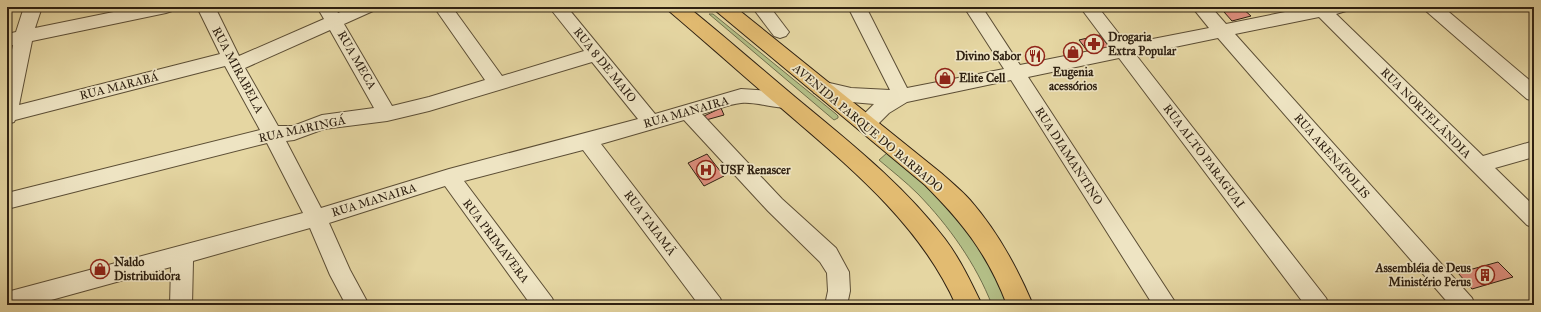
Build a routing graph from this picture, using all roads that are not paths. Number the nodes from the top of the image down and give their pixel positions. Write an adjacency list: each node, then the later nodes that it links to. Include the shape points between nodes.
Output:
1 (33, 7): 19 (street)
2 (166, 7): 19 (street)
3 (206, 7): 22 (street, RUA MIRABELA)
4 (367, 7): 16 (street, RUA MARABÁ)
5 (443, 7): 25 (street)
6 (558, 7): 21 (street, RUA 8 DE MAIO)
7 (723, 7): 26 (main road, AVENIDA PARQUE DO BARBADO)
8 (761, 7): 18 (street)
9 (857, 7): 29 (street)
10 (973, 7): 24 (street, RUA DIAMANTINO)
11 (1089, 7): 20 (street, RUA ALTO PARAGUAI)
12 (1201, 7): 17 (street, RUA ARENÁPOLIS)
13 (1432, 7): 27 (street)
14 (1327, 8): 17 (street); 40 (street, RUA NORTELÂNDIA)
15 (688, 11): 23 (main road)
16 (330, 14): 22 (street, RUA MARABÁ); 32 (street, RUA MECA)
17 (1222, 31): 20 (street); 58 (street, RUA ARENÁPOLIS)
18 (780, 32)
19 (15, 38): 33 (street)
20 (1124, 51): 24 (street); 57 (street, RUA ALTO PARAGUAI)
21 (596, 54): 25 (street, RUA MARINGÁ); 34 (street, RUA 8 DE MAIO)
22 (232, 62): 33 (street, RUA MARABÁ); 37 (street, RUA MIRABELA)
23 (750, 70): 28 (street, RUA MANAIRA); 30 (main road)
24 (1015, 73): 29 (street); 56 (street, RUA DIAMANTINO)
25 (496, 83): 32 (street, RUA MARINGÁ)
26 (821, 88): 29 (street, via 858,97); 35 (main road, AVENIDA PARQUE DO BARBADO)
27 (1534, 94)
28 (742, 96): 30 (street, RUA MANAIRA); 31 (street, RUA MANAIRA)
29 (902, 96): 35 (street, via 882,108)
30 (787, 102): 36 (main road)
31 (687, 111): 34 (street, RUA MANAIRA); 48 (street, via 775,205 828,255 838,272 839,291)
32 (387, 114): 37 (street, RUA MARINGÁ, via 322,122 294,133)
33 (7, 116)
34 (651, 122): 38 (street, RUA MANAIRA)
35 (866, 124): 36 (main road, via 843,136 836,137); 55 (main road, AVENIDA PARQUE DO BARBADO, via 933,179 964,209 1007,273)
36 (825, 133): 54 (main road, via 916,220 937,247)
37 (272, 134): 42 (street, RUA MARINGÁ); 43 (street, RUA MIRABELA)
38 (588, 141): 41 (street, RUA MANAIRA); 53 (street, RUA TAIAMÃ)
39 (1534, 150): 40 (street)
40 (1478, 165): 44 (street, RUA NORTELÂNDIA)
41 (449, 176): 43 (street, RUA MANAIRA); 52 (street, RUA PRIMAVERA)
42 (7, 202)
43 (316, 218): 45 (street, RUA MANAIRA); 46 (street, RUA MIRABELA)
44 (1534, 219)
45 (182, 254): 47 (street, RUA MANAIRA); 49 (street)
46 (341, 276): 50 (street); 51 (street)
47 (7, 302)
48 (832, 303)
49 (181, 305)
50 (343, 305)
51 (358, 305)
52 (544, 305)
53 (712, 305)
54 (969, 305)
55 (1020, 305)
56 (1166, 305)
57 (1318, 305)
58 (1464, 305)

